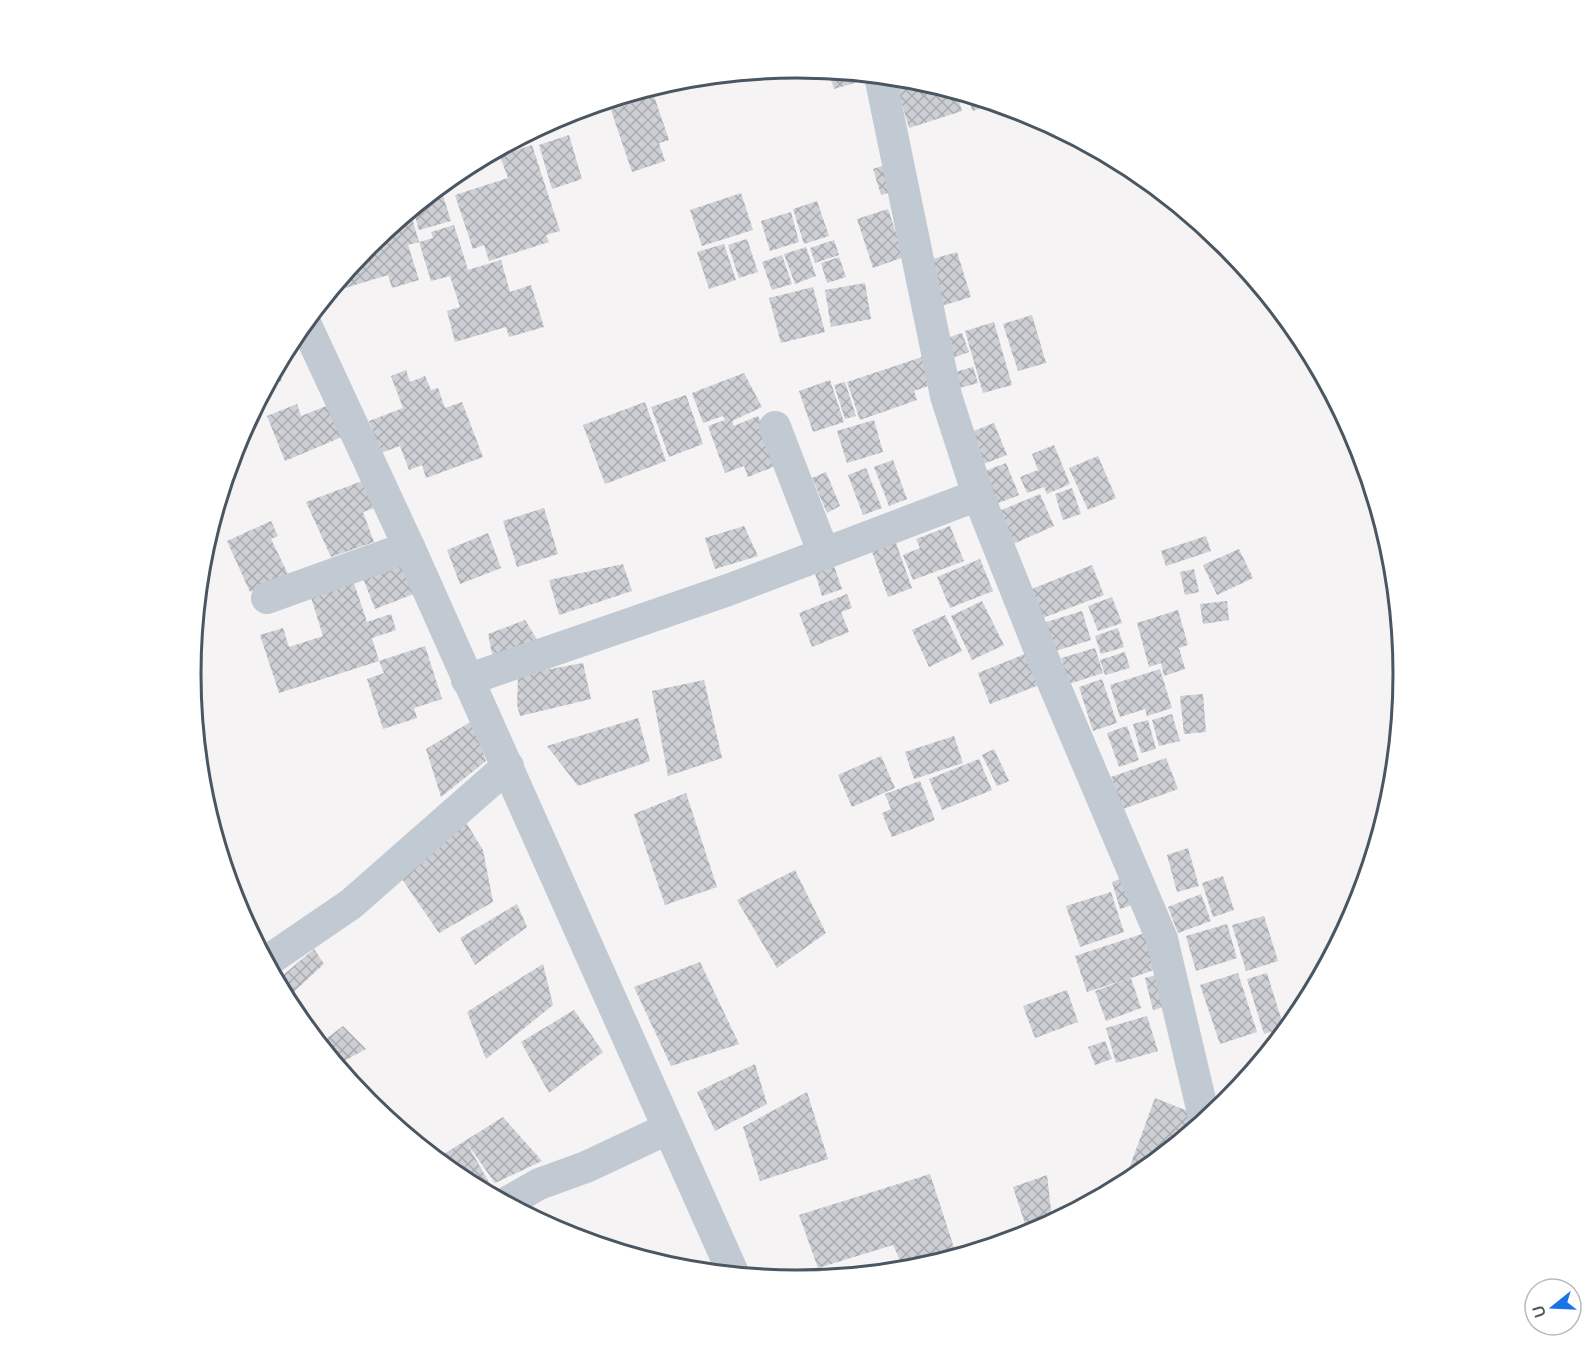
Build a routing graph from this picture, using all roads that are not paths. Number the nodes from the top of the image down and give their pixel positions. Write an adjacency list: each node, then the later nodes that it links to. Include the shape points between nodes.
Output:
1 (882, 84): 4 (street, via 946,396)
2 (309, 332): 5 (street)
3 (775, 427): 6 (street)
4 (978, 495): 6 (street); 11 (street, via 1162,939)
5 (409, 547): 7 (street); 8 (street)
6 (824, 554): 8 (street)
7 (267, 598)
8 (467, 680): 9 (street)
9 (508, 766): 10 (street, via 351,904); 12 (street)
10 (273, 957)
11 (1203, 1112)
12 (667, 1129): 13 (street); 14 (street)
13 (514, 1199)
14 (730, 1267)

